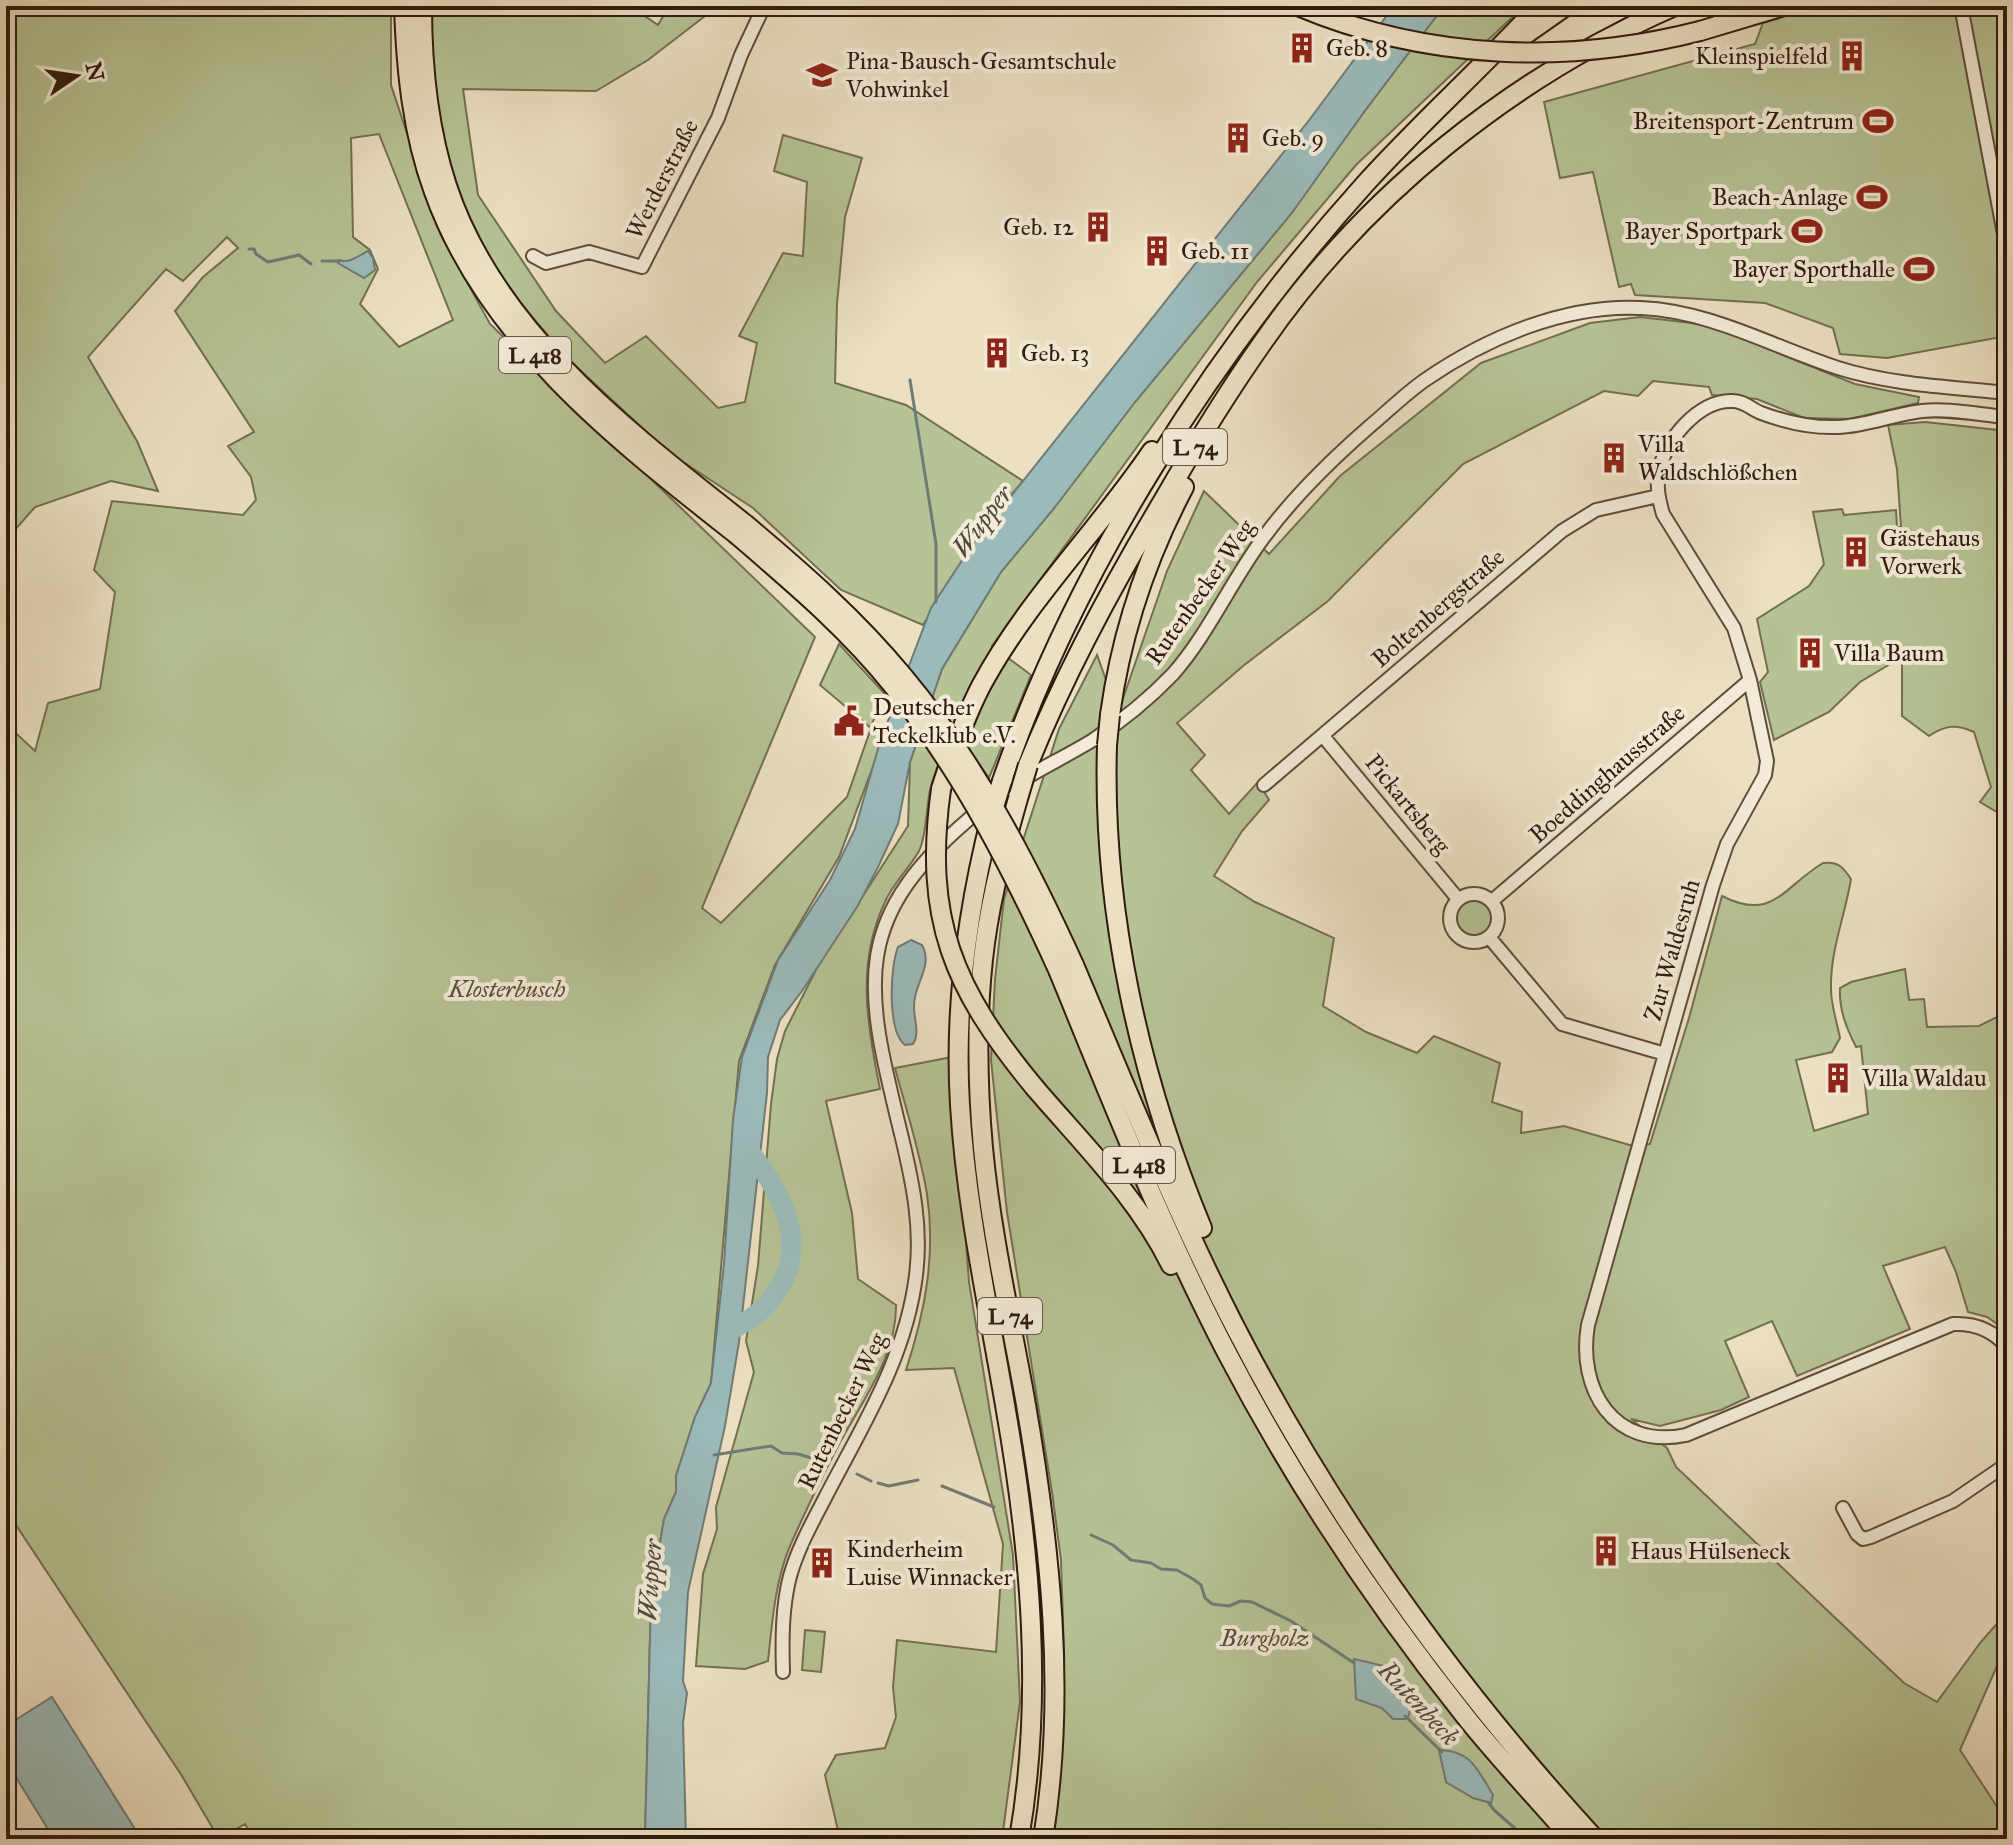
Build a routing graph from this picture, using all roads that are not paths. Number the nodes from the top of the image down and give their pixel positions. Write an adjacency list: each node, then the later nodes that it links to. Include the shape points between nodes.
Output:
1 (404, 6): 10 (highway)
2 (422, 6): 10 (highway)
3 (764, 6): 14 (street, Werderstraße, via 718,118 642,267 589,252 546,263)
4 (1298, 6): 8 (highway, bridge, via 1396,38 1480,51 1549,54 1631,46)
5 (1539, 6): 11 (highway, L 74)
6 (1566, 6): 11 (highway, L 74)
7 (1675, 6): 12 (highway, L 74, via 1547,73 1464,131)
8 (1784, 6)
9 (1961, 6): 13 (street)
10 (414, 35): 25 (highway, L 418, bridge, via 448,188 507,300 534,335 621,422 740,529 817,586 904,676 1002,822)
11 (1494, 55): 17 (highway, L 74, via 1398,147 1318,238)
12 (1420, 170): 27 (highway, L 74, bridge, via 1299,307 1183,488 1140,583 1110,715 1110,876 1136,1017 1169,1136 1226,1285); 34 (highway, L 74, bridge, via 1336,251 1255,353 1207,428 1070,670 1028,765 999,869 985,942 979,1090 988,1187 1032,1446 1051,1603 1053,1741)
13 (2007, 250)
14 (533, 256)
15 (2007, 393): 32 (street, Rutenbecker Weg, via 1855,373 1681,313 1612,308 1523,328 1423,381 1325,465 1262,539 1200,637 1149,698 1093,740 1004,791 922,863 883,929 874,982 883,1062 915,1198 918,1246 912,1302 884,1386 791,1573)
16 (2007, 417): 18 (street, via 1926,411 1826,427 1794,423 1745,403 1720,403 1688,422 1672,442 1661,464)
17 (1184, 418): 29 (highway, L 418, bridge, via 1163,433 1018,629 976,696 941,789 934,862 944,932 967,992 1002,1047 1143,1218 1204,1329); 33 (highway, L 74, bridge, via 1072,614 1030,706 991,815 964,961 960,1103 1030,1605 1030,1739)
18 (1658, 496): 19 (street, Zur Waldesruh, via 1663,514 1734,628); 20 (street, Boltenbergstraße, via 1596,510 1570,524)
19 (1750, 680): 23 (street, Boeddinghausstraße); 26 (street, Zur Waldesruh, via 1767,769 1723,854)
20 (1323, 736): 21 (street, Boltenbergstraße); 22 (street, Pickartsberg)
21 (1264, 785)
22 (1458, 899): 23 (street, via 1472,893); 24 (street, via 1450,914 1453,930 1474,942)
23 (1492, 901): 24 (street, via 1499,920)
24 (1489, 937): 26 (street, via 1562,1024)
25 (1066, 968): 27 (highway, L 418); 29 (highway, L 418, via 1120,1122)
26 (1665, 1054): 28 (street, Zur Waldesruh, via 1585,1343 1592,1387 1615,1420 1648,1435 1686,1435 1953,1324 1985,1329)
27 (1234, 1325): 36 (highway, L 418, via 1350,1527 1411,1616 1479,1705)
28 (2007, 1347)
29 (1228, 1354): 35 (highway, L 418, via 1282,1451 1394,1623 1467,1718)
30 (2007, 1464): 31 (street, via 1953,1501 1871,1537 1857,1534)
31 (1843, 1508)
32 (783, 1672)
33 (1019, 1839)
34 (1043, 1839)
35 (1572, 1839)
36 (1595, 1839)

